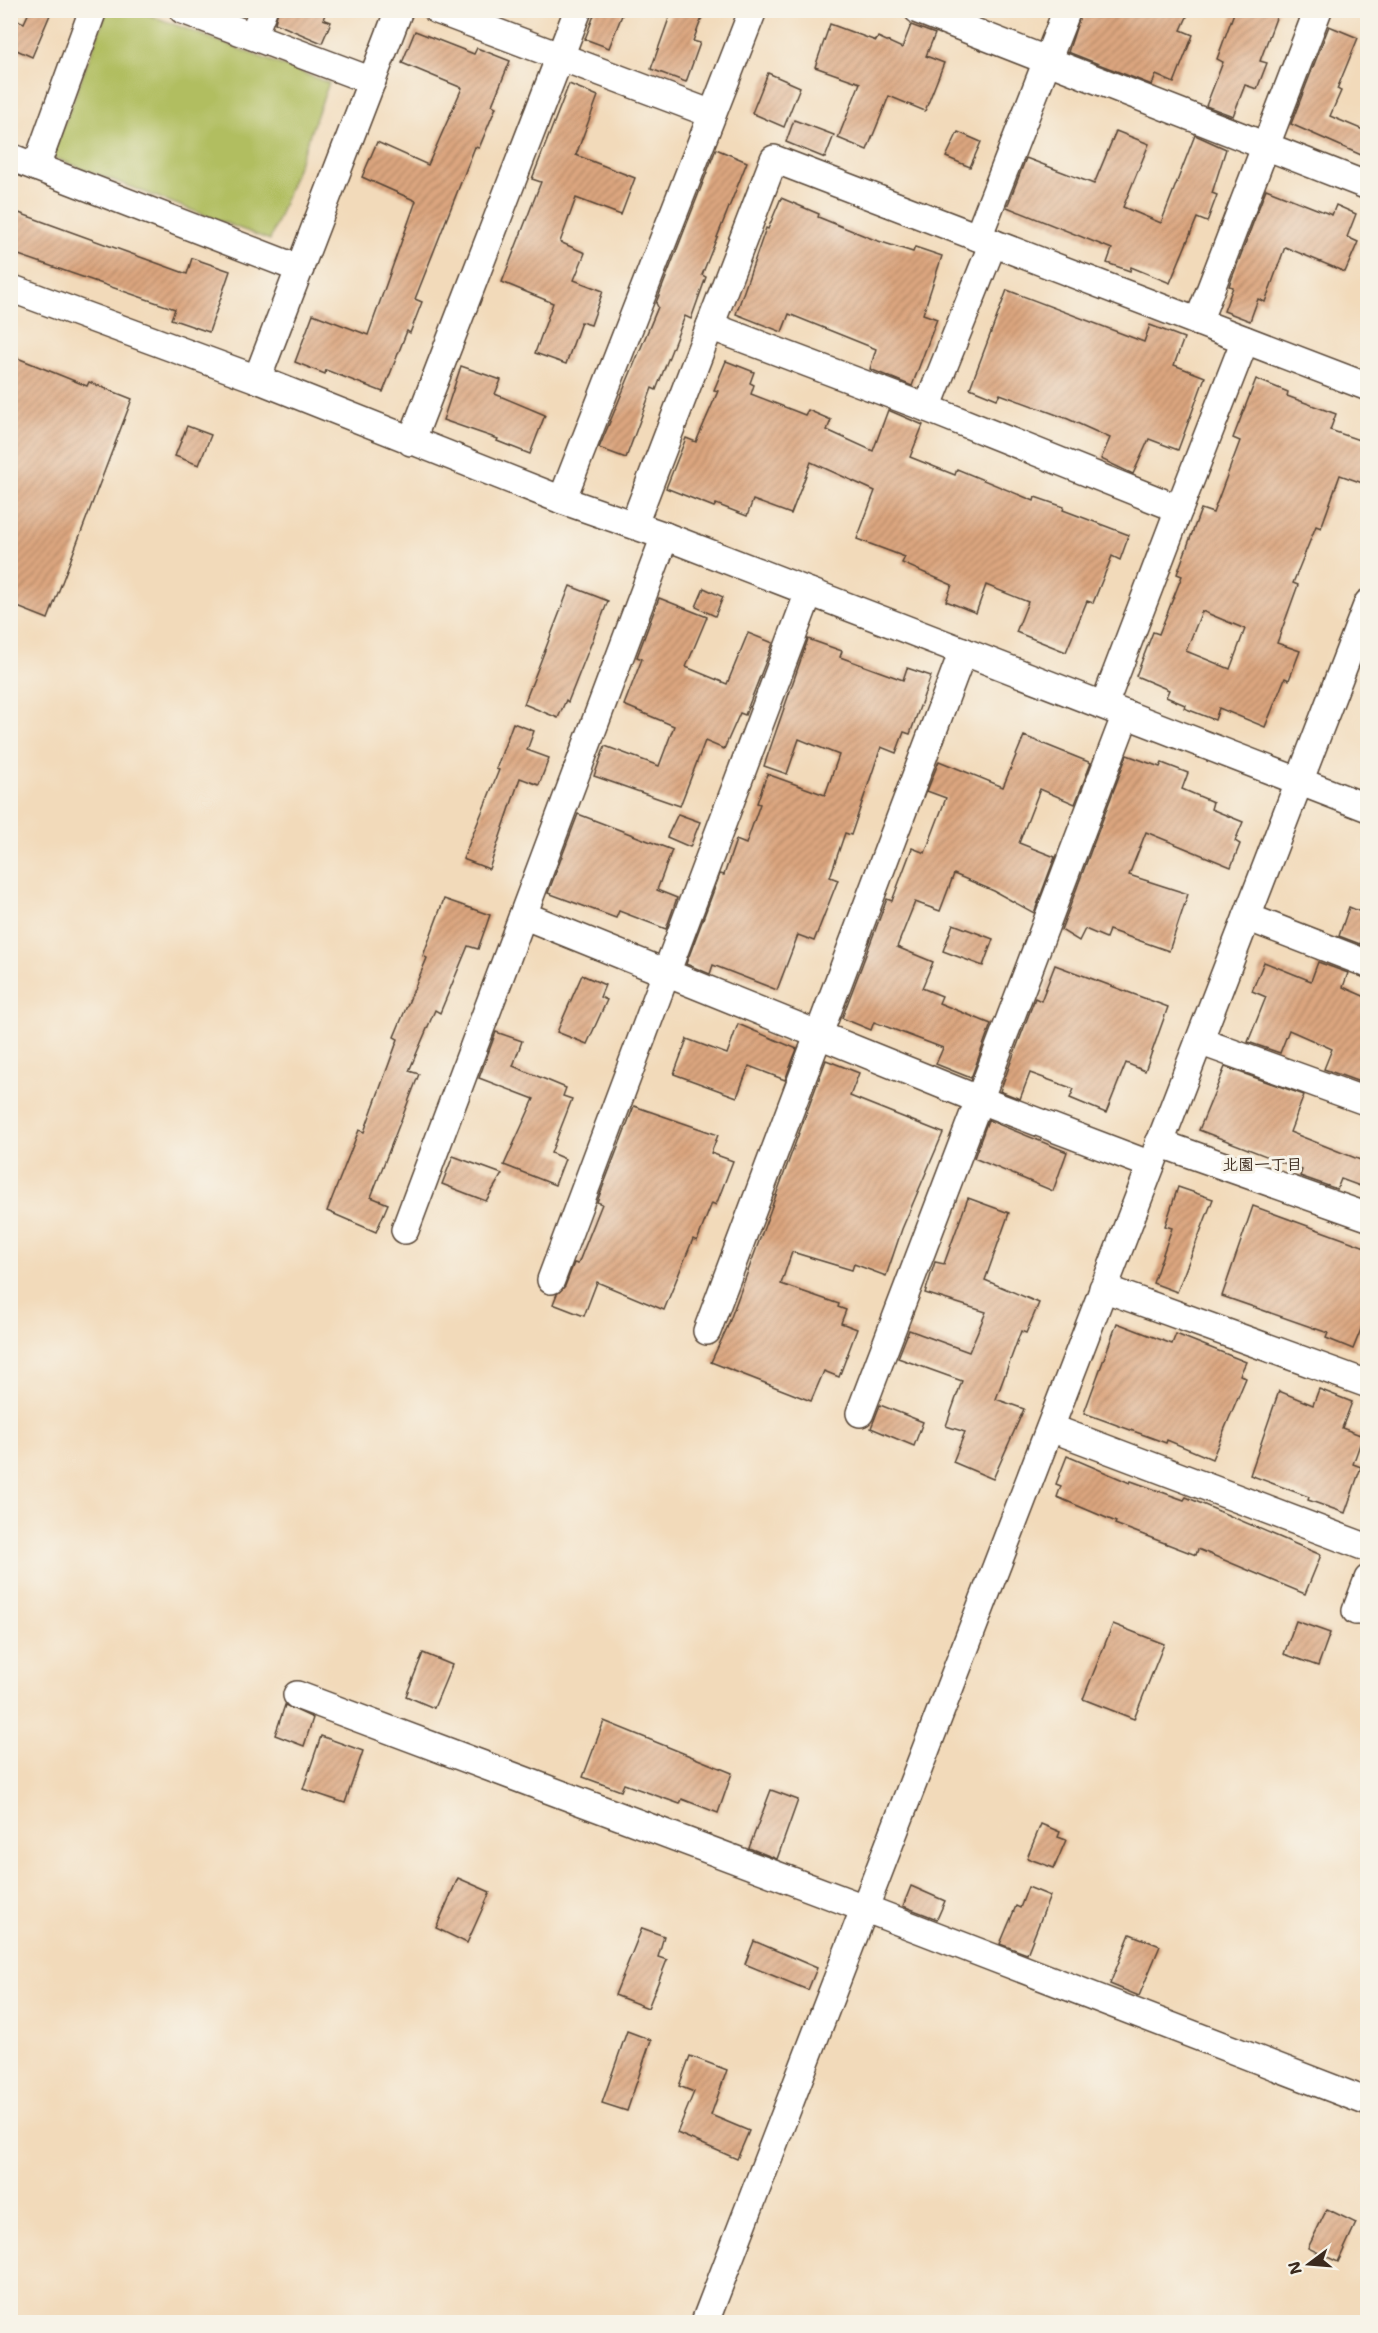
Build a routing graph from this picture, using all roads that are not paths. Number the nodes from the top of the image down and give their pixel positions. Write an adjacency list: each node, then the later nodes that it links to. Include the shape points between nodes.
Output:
1 (93, 10): 18 (street)
2 (183, 10): 11 (street)
3 (263, 10): 11 (street)
4 (399, 10): 14 (street)
5 (437, 10): 12 (street)
6 (578, 10): 12 (street)
7 (753, 10): 15 (street)
8 (918, 10): 13 (street)
9 (1067, 10): 13 (street)
10 (1318, 10): 16 (street)
11 (253, 36): 14 (street)
12 (560, 57): 15 (street); 29 (street)
13 (1048, 60): 16 (street); 20 (street)
14 (372, 81): 21 (street)
15 (712, 114): 30 (street)
16 (1264, 144): 19 (street); 23 (street)
17 (10, 158): 18 (street)
18 (36, 167): 21 (street)
19 (1368, 186)
20 (986, 240): 23 (street); 24 (street, via 774,159); 28 (street)
21 (300, 269): 26 (street)
22 (10, 288): 26 (street)
23 (1198, 322): 25 (street)
24 (710, 326): 28 (street); 32 (street)
25 (1245, 340): 27 (street); 31 (street)
26 (257, 379): 29 (street)
27 (1368, 387)
28 (927, 408): 31 (street)
29 (411, 442): 30 (street)
30 (562, 501): 32 (street)
31 (1179, 509): 38 (street)
32 (633, 524): 33 (street)
33 (665, 536): 34 (street); 41 (street)
34 (809, 592): 37 (street); 44 (street)
35 (1368, 603): 36 (street)
36 (1362, 635): 39 (street)
37 (963, 651): 38 (street); 45 (street)
38 (1115, 710): 39 (street); 47 (street)
39 (1299, 781): 40 (street); 42 (street)
40 (1368, 807)
41 (523, 915): 44 (street); 51 (street)
42 (1247, 917): 43 (street); 46 (street)
43 (1368, 964)
44 (667, 972): 45 (street); 52 (street)
45 (818, 1033): 47 (street); 54 (street)
46 (1199, 1041): 48 (street); 49 (street)
47 (980, 1100): 49 (street); 56 (street)
48 (1368, 1102)
49 (1155, 1154): 50 (street); 53 (street)
50 (1368, 1217)
51 (405, 1230)
52 (551, 1280)
53 (1103, 1288): 55 (street); 57 (street)
54 (707, 1331)
55 (1368, 1384)
56 (860, 1413)
57 (1051, 1428): 58 (street); 62 (street)
58 (1368, 1548)
59 (1368, 1579): 60 (street)
60 (1356, 1611)
61 (297, 1695): 62 (street)
62 (864, 1908): 63 (street); 64 (street)
63 (1368, 2102)
64 (705, 2322)

